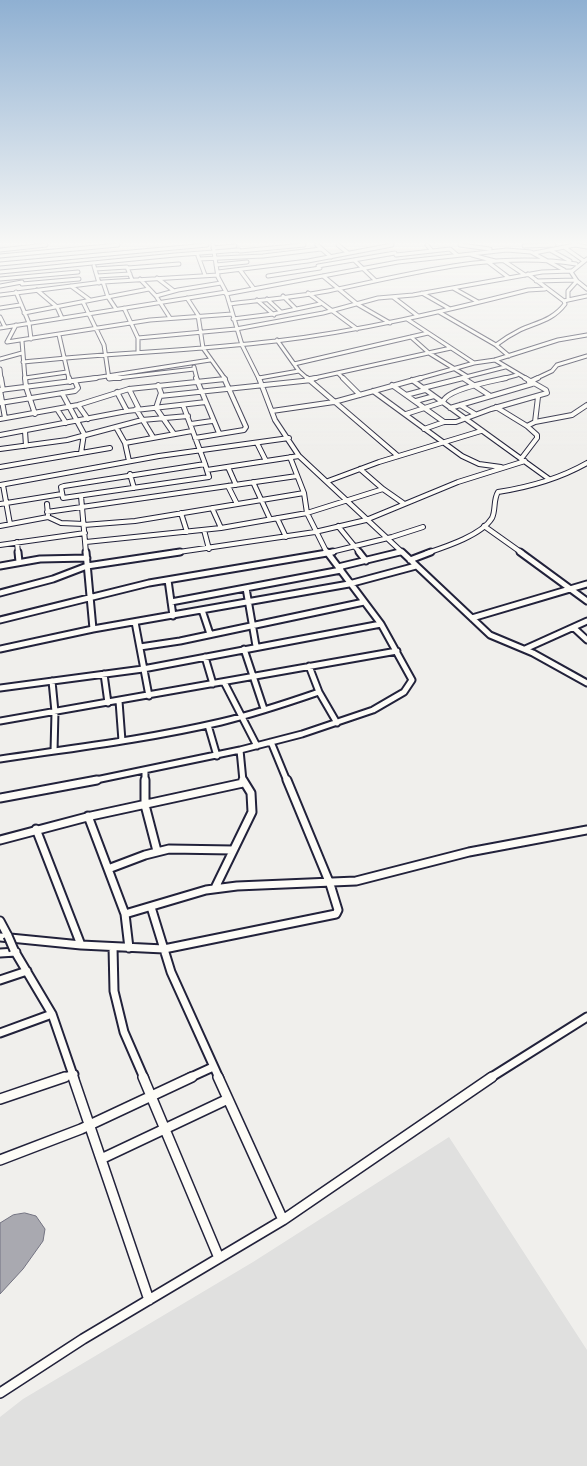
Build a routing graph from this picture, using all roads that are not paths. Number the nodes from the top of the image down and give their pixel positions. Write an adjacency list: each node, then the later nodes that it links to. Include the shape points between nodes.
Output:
1 (24, 313): 26 (street)
2 (60, 313): 20 (street)
3 (91, 313): 14 (street)
4 (127, 313): 24 (street)
5 (167, 313): 21 (street)
6 (297, 313): 22 (street)
7 (321, 313): 22 (street)
8 (333, 313): 33 (street)
9 (373, 313): 27 (street)
10 (415, 313): 18 (street)
11 (428, 313): 18 (street)
12 (442, 313): 46 (street)
13 (558, 313): 46 (street)
14 (88, 314): 20 (street); 31 (street)
15 (273, 314): 17 (street); 25 (street)
16 (198, 315): 17 (street); 21 (street); 34 (street)
17 (232, 316): 32 (street)
18 (418, 316): 23 (street)
19 (0, 317): 29 (street)
20 (62, 318): 26 (street)
21 (170, 318): 24 (street)
22 (301, 318): 25 (street)
23 (407, 319): 27 (street); 35 (street)
24 (132, 322): 31 (street); 41 (street)
25 (281, 322): 32 (street)
26 (29, 323): 28 (street); 42 (street)
27 (390, 323): 33 (street)
28 (16, 325): 29 (street); 38 (street)
29 (6, 327): 30 (street)
30 (0, 328)
31 (94, 329): 36 (street); 52 (street)
32 (236, 329): 34 (street); 45 (street)
33 (357, 329): 43 (street)
34 (200, 332): 41 (street); 47 (street)
35 (428, 333): 40 (street); 48 (street)
36 (58, 335): 42 (street); 55 (street)
37 (587, 335): 53 (street, via 558,340)
38 (10, 336): 39 (street); 44 (street, via 7,342)
39 (5, 337)
40 (411, 337): 51 (street); 62 (street)
41 (138, 338): 49 (street)
42 (31, 339): 44 (street)
43 (276, 340): 45 (street); 62 (street)
44 (22, 341): 50 (street)
45 (242, 345): 47 (street); 77 (street)
46 (496, 345): 53 (street)
47 (203, 348): 49 (street); 57 (street)
48 (451, 348): 51 (street); 61 (street)
49 (138, 352): 52 (street)
50 (22, 353): 56 (street); 59 (street)
51 (429, 353): 64 (street); 70 (street)
52 (105, 354): 55 (street); 74 (street)
53 (509, 356): 58 (street)
54 (587, 356): 88 (street, via 557,365)
55 (65, 357): 59 (street); 68 (street)
56 (0, 359)
57 (210, 360): 60 (street); 79 (street)
58 (495, 360): 61 (street); 63 (street)
59 (23, 362): 76 (street)
60 (193, 363): 66 (street); 74 (street)
61 (474, 363): 64 (street)
62 (294, 364): 67 (street)
63 (505, 367): 73 (street); 78 (street)
64 (456, 368): 71 (street); 78 (street)
65 (0, 369): 84 (street)
66 (194, 369): 69 (street); 83 (street)
67 (299, 371): 77 (street); 80 (street)
68 (67, 372): 76 (street); 85 (street)
69 (163, 373): 72 (street); 89 (street)
70 (338, 373): 80 (street); 106 (street)
71 (435, 374): 81 (street); 86 (street)
72 (151, 375): 75 (street); 90 (street)
73 (517, 375): 88 (street); 92 (street)
74 (107, 376): 75 (street, via 112,380); 82 (street)
75 (133, 377): 95 (street)
76 (25, 378): 94 (street)
77 (259, 378): 93 (street)
78 (466, 378): 86 (street); 92 (street)
79 (225, 379): 83 (street); 96 (street)
80 (311, 380): 93 (street); 115 (street)
81 (412, 380): 91 (street); 98 (street)
82 (75, 381): 85 (street); 103 (street, via 77,389)
83 (197, 381): 87 (street); 102 (street)
84 (2, 382): 99 (street)
85 (70, 382): 94 (street)
86 (447, 382): 98 (street)
87 (180, 383): 89 (street); 104 (street)
88 (530, 383): 108 (street); 111 (street, via 548,392)
89 (167, 384): 90 (street)
90 (156, 385): 95 (street); 109 (street)
91 (392, 385): 100 (street); 107 (street)
92 (476, 385): 108 (street); 117 (street, via 447,395)
93 (262, 386): 96 (street); 133 (street)
94 (26, 387): 99 (street); 112 (street)
95 (138, 388): 97 (street)
96 (229, 388): 102 (street); 156 (street, via 246,428)
97 (129, 389): 101 (street); 129 (street)
98 (424, 389): 107 (street); 110 (street)
99 (1, 390): 118 (street)
100 (373, 391): 106 (street); 135 (street)
101 (117, 392): 119 (street); 132 (street)
102 (202, 392): 104 (street); 114 (street)
103 (62, 393): 112 (street); 124 (street)
104 (184, 394): 105 (street)
105 (175, 395): 109 (street); 123 (street)
106 (360, 395): 115 (street)
107 (406, 395): 116 (street)
108 (489, 395): 113 (street)
109 (160, 396): 126 (street)
110 (434, 396): 116 (street); 117 (street)
111 (538, 396): 125 (street); 147 (street)
112 (30, 399): 118 (street); 134 (street)
113 (477, 399): 121 (street); 130 (street)
114 (206, 402): 120 (street); 145 (street)
115 (334, 402): 133 (street); 172 (street)
116 (416, 402): 127 (street)
117 (443, 402): 127 (street); 128 (street)
118 (1, 403): 138 (street)
119 (78, 405): 124 (street); 142 (street)
120 (183, 405): 123 (street); 137 (street)
121 (460, 405): 128 (street); 136 (street)
122 (587, 405): 147 (street, via 572,414)
123 (176, 406): 126 (street)
124 (68, 407): 131 (street); 144 (street)
125 (496, 407): 130 (street); 150 (street)
126 (156, 408): 129 (street); 139 (street)
127 (425, 408): 135 (street); 146 (street)
128 (450, 408): 140 (street)
129 (138, 409): 132 (street); 143 (street)
130 (491, 409): 136 (street)
131 (57, 410): 134 (street); 148 (street)
132 (127, 411): 142 (street)
133 (272, 411): 162 (street)
134 (35, 414): 138 (street)
135 (406, 414): 152 (street)
136 (475, 414): 140 (street)
137 (188, 416): 139 (street); 149 (street)
138 (6, 418): 141 (street)
139 (163, 418): 143 (street); 157 (street)
140 (464, 418): 146 (street); 155 (street)
141 (0, 419)
142 (88, 419): 144 (street)
143 (142, 420): 151 (street); 160 (street)
144 (78, 421): 148 (street); 159 (street)
145 (212, 421): 149 (street); 156 (street)
146 (444, 422): 152 (street)
147 (535, 422): 150 (street)
148 (66, 423): 153 (street)
149 (191, 424): 154 (street)
150 (527, 426): 174 (street, via 537,437)
151 (116, 427): 159 (street); 164 (street)
152 (424, 428): 163 (street)
153 (25, 431): 158 (street); 166 (street)
154 (192, 431): 157 (street); 161 (street)
155 (480, 431): 163 (street); 174 (street)
156 (219, 433): 161 (street)
157 (174, 434): 160 (street)
158 (0, 435)
159 (84, 437): 166 (street); 170 (street)
160 (153, 437): 164 (street)
161 (195, 438): 169 (street)
162 (289, 438): 165 (street); 171 (street)
163 (443, 442): 172 (street); 182 (street, via 469,460)
164 (125, 443): 175 (street)
165 (257, 443): 169 (street); 176 (street)
166 (26, 446): 168 (street)
167 (110, 448): 170 (street)
168 (0, 449)
169 (199, 450): 175 (street); 179 (street)
170 (80, 453): 180 (street)
171 (299, 456): 173 (street); 188 (street)
172 (398, 456): 183 (street)
173 (290, 457): 176 (street); 186 (street)
174 (523, 460): 182 (street); 187 (street)
175 (130, 461): 177 (street)
176 (266, 461): 181 (street)
177 (120, 463): 185 (street); 191 (street)
178 (587, 463): 187 (street, via 568,474)
179 (205, 464): 184 (street); 185 (street)
180 (0, 467)
181 (228, 467): 184 (street); 190 (street)
182 (503, 468): 201 (street)
183 (360, 469): 188 (street); 194 (street)
184 (207, 470): 193 (street, via 210,476 207,478)
185 (127, 475): 193 (street); 196 (street, via 64,486 61,487)
186 (297, 476): 189 (street); 195 (street)
187 (549, 479): 218 (street, via 528,487 498,492 492,518)
188 (328, 481): 199 (street)
189 (253, 482): 190 (street); 198 (street)
190 (236, 484): 192 (street)
191 (1, 485): 200 (street)
192 (228, 486): 204 (street); 205 (street)
193 (134, 488): 197 (street)
194 (382, 490): 199 (street); 201 (street)
195 (304, 493): 198 (street); 208 (street)
196 (62, 494): 197 (street, via 64,499); 200 (street)
197 (81, 496): 205 (street)
198 (260, 500): 204 (street); 211 (street)
199 (348, 501): 208 (street); 212 (street)
200 (6, 503): 202 (street); 213 (street)
201 (403, 503): 212 (street)
202 (0, 504)
203 (47, 504): 209 (street)
204 (237, 504): 206 (street)
205 (83, 507): 209 (street); 214 (street)
206 (212, 508): 207 (street); 219 (street)
207 (182, 513): 214 (street); 221 (street)
208 (308, 513): 210 (street); 222 (street)
209 (48, 514): 213 (street); 214 (street, via 55,522)
210 (277, 518): 211 (street); 224 (street)
211 (270, 519): 219 (street)
212 (366, 520): 216 (street); 225 (street)
213 (10, 524): 215 (street)
214 (84, 525): 223 (street)
215 (0, 526)
216 (338, 526): 222 (street); 229 (street)
217 (423, 526): 225 (street)
218 (484, 526): 235 (street); 245 (street)
219 (221, 528): 220 (street)
220 (204, 530): 221 (street); 230 (street)
221 (187, 532): 227 (street)
222 (315, 532): 224 (street); 232 (street)
223 (85, 533): 226 (street); 227 (street)
224 (286, 537): 230 (street)
225 (388, 540): 229 (street); 231 (street)
226 (17, 542): 228 (street); 236 (street)
227 (86, 542): 233 (street)
228 (0, 545)
229 (356, 548): 232 (street); 234 (street)
230 (209, 549): 238 (street)
231 (401, 552): 234 (street); 235 (street)
232 (327, 554): 240 (street); 241 (street)
233 (87, 558): 236 (street); 238 (street)
234 (366, 560): 240 (street)
235 (410, 560): 239 (street)
236 (19, 562): 237 (street)
237 (0, 566)
238 (87, 566): 246 (street, via 53,580); 247 (street)
239 (416, 566): 242 (street); 256 (street)
240 (339, 569): 242 (street); 244 (street)
241 (168, 580): 247 (street); 250 (street)
242 (349, 584): 251 (street); 252 (street)
243 (587, 584): 245 (street)
244 (246, 588): 248 (street); 251 (street)
245 (572, 588): 249 (street); 256 (street)
246 (0, 593)
247 (89, 596): 257 (street); 263 (street)
248 (206, 596): 250 (street); 253 (street)
249 (587, 601)
250 (171, 602): 255 (street)
251 (250, 602): 253 (street); 260 (street)
252 (364, 602): 260 (street); 261 (street)
253 (210, 609): 254 (street)
254 (202, 610): 255 (street); 264 (street)
255 (173, 616): 259 (street)
256 (472, 618): 270 (street, via 494,639)
257 (0, 620)
258 (587, 621): 262 (street)
259 (135, 622): 263 (street); 267 (street)
260 (254, 624): 264 (street); 266 (street)
261 (381, 624): 266 (street); 271 (street)
262 (574, 628): 265 (street); 270 (street)
263 (93, 629): 268 (street)
264 (210, 634): 267 (street)
265 (587, 640)
266 (256, 646): 269 (street)
267 (140, 647): 274 (street)
268 (0, 649)
269 (244, 649): 272 (street); 276 (street)
270 (525, 649): 279 (street)
271 (397, 650): 273 (street); 290 (street, via 412,680 404,692 373,710)
272 (205, 657): 274 (street); 280 (street)
273 (309, 666): 276 (street); 282 (street)
274 (143, 669): 275 (street); 283 (street)
275 (104, 674): 277 (street); 285 (street)
276 (252, 676): 278 (street); 286 (street)
277 (52, 681): 281 (street); 287 (street)
278 (224, 682): 280 (street); 288 (street)
279 (587, 683)
280 (213, 684): 283 (street)
281 (0, 688)
282 (319, 692): 286 (street); 290 (street)
283 (149, 696): 284 (street)
284 (119, 701): 285 (street); 292 (street)
285 (108, 703): 287 (street)
286 (264, 709): 288 (street)
287 (55, 712): 289 (street); 296 (street)
288 (240, 715): 291 (street); 294 (street)
289 (0, 721)
290 (337, 723): 293 (street)
291 (208, 725): 292 (street); 297 (street)
292 (122, 741): 296 (street)
293 (271, 742): 294 (street); 310 (street)
294 (257, 746): 295 (street)
295 (240, 750): 297 (street); 300 (street)
296 (54, 751): 298 (street)
297 (216, 756): 299 (street)
298 (0, 759)
299 (145, 771): 301 (street); 302 (street)
300 (243, 783): 302 (street); 307 (street, via 251,793 252,812)
301 (0, 798)
302 (145, 805): 303 (street); 308 (street)
303 (88, 816): 304 (street); 309 (street)
304 (36, 829): 306 (street); 316 (street)
305 (587, 830): 310 (street, via 499,845 427,861 376,877)
306 (0, 840)
307 (233, 850): 308 (street, via 189,848); 311 (street)
308 (157, 851): 309 (street)
309 (108, 869): 313 (street)
310 (330, 884): 311 (street, via 278,883); 319 (street, via 338,910 332,916)
311 (215, 888): 312 (street)
312 (151, 907): 313 (street); 319 (street)
313 (125, 914): 318 (street)
314 (0, 921): 320 (street, bridge)
315 (0, 937): 316 (street)
316 (81, 945): 317 (street)
317 (114, 947): 318 (street); 329 (street, via 117,1006 124,1032)
318 (129, 948): 319 (street)
319 (164, 949): 327 (street)
320 (15, 951): 321 (street); 322 (street)
321 (0, 953)
322 (26, 971): 323 (street); 324 (street)
323 (0, 980)
324 (52, 1014): 326 (street); 328 (street)
325 (587, 1017): 336 (street, via 476,1087)
326 (0, 1032)
327 (213, 1067): 329 (street); 331 (street)
328 (74, 1074): 330 (street); 332 (street)
329 (152, 1096): 332 (street); 333 (street)
330 (0, 1099)
331 (228, 1099): 333 (street); 336 (street)
332 (90, 1126): 334 (street); 335 (street)
333 (164, 1128): 334 (street); 337 (street)
334 (102, 1159): 338 (street)
335 (0, 1160)
336 (283, 1220): 337 (street)
337 (219, 1258): 338 (street)
338 (149, 1300): 339 (street)
339 (0, 1393)

